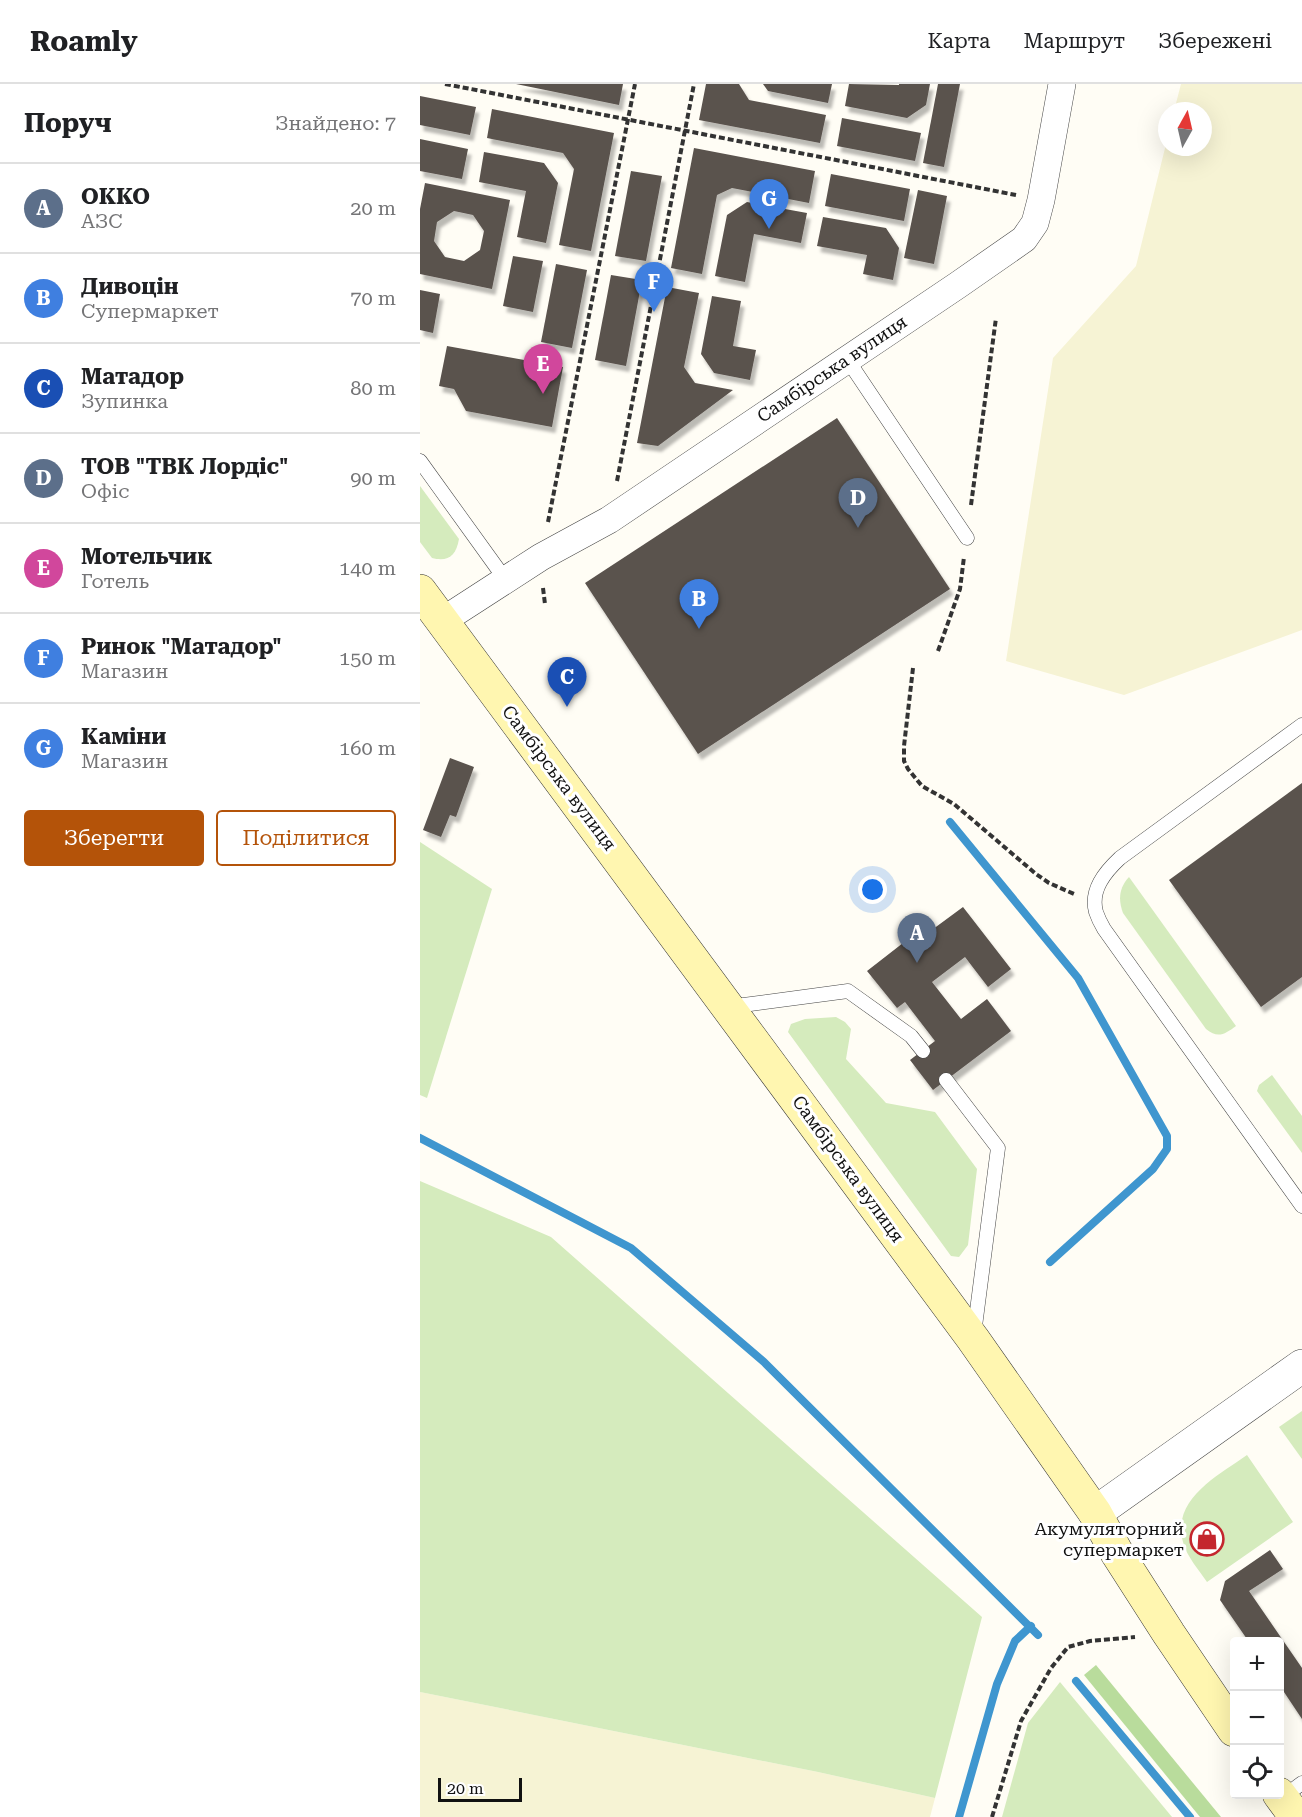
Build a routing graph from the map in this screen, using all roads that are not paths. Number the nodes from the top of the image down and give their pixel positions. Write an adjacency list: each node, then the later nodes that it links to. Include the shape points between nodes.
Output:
1 (1062, 84): 2 (street, Самбірська вулиця, via 1041,200 1035,224 1024,239)
2 (847, 359): 4 (lane); 5 (street, Самбірська вулиця, via 609,520)
3 (420, 461): 5 (lane)
4 (967, 538)
5 (505, 579): 7 (street, Самбірська вулиця)
6 (420, 591): 7 (main road, Самбірська вулиця)
7 (442, 621): 9 (main road, Самбірська вулиця)
8 (1302, 725): 12 (lane, via 1120,858 1106,870 1095,896 1104,929)
9 (728, 1007): 10 (lane, via 848,991 911,1036); 13 (main road, Самбірська вулиця)
10 (923, 1051)
11 (946, 1080): 13 (lane, via 998,1148)
12 (1302, 1206)
13 (973, 1339): 15 (main road, Самбірська вулиця)
14 (1302, 1366): 15 (street)
15 (1095, 1513): 16 (main road, Самбірська вулиця)
16 (1230, 1724)

